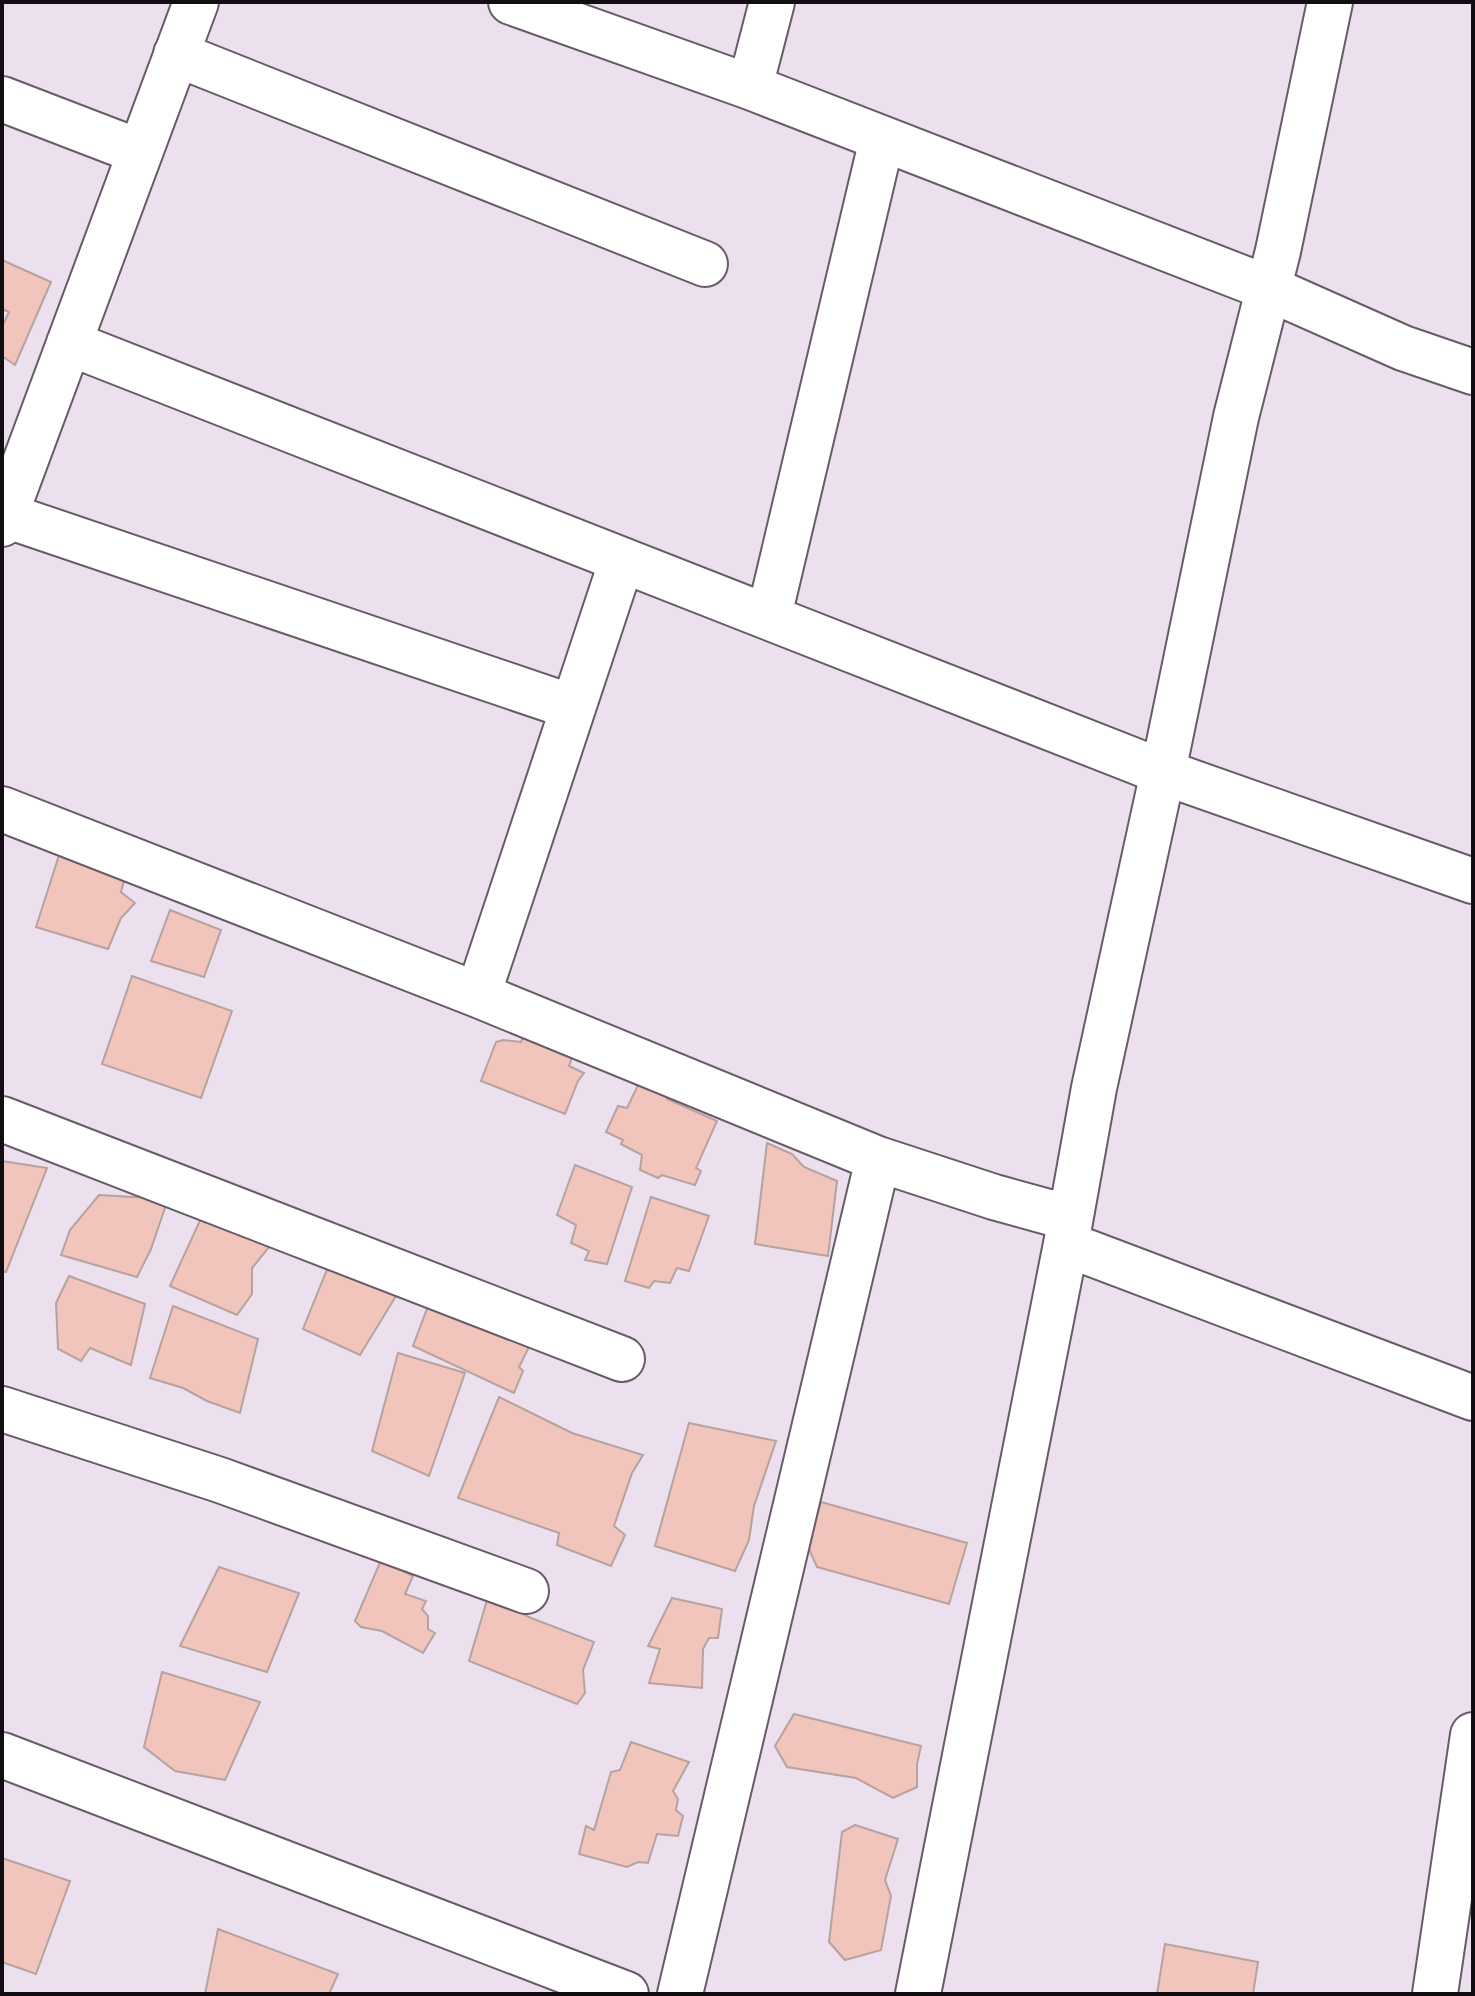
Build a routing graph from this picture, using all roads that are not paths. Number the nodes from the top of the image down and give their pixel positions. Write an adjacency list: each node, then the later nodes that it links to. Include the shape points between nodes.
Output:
1 (196, 2): 6 (street)
2 (511, 2): 5 (street)
3 (772, 2): 7 (street)
4 (1330, 2): 12 (street)
5 (564, 12): 7 (street)
6 (176, 54): 10 (street); 11 (street)
7 (750, 87): 9 (street)
8 (2, 99): 10 (street)
9 (882, 139): 12 (street); 17 (street)
10 (140, 152): 13 (street)
11 (705, 264)
12 (1268, 288): 14 (street, via 1403,348); 19 (street)
13 (69, 343): 15 (street); 16 (street)
14 (1473, 372)
15 (4, 520): 18 (street)
16 (622, 560): 17 (street); 18 (street)
17 (769, 616): 19 (street)
18 (572, 707): 22 (street)
19 (1163, 772): 21 (street); 25 (street)
20 (2, 809): 22 (street)
21 (1473, 881)
22 (478, 995): 24 (street)
23 (2, 1119): 26 (street)
24 (878, 1159): 25 (street, via 994,1197); 33 (street)
25 (1068, 1231): 27 (street); 34 (street)
26 (622, 1359)
27 (1473, 1398)
28 (2, 1409): 29 (street, via 220,1480)
29 (526, 1591)
30 (1473, 1735): 35 (street)
31 (2, 1755): 32 (street)
32 (626, 1994)
33 (680, 1994)
34 (918, 1994)
35 (1435, 1994)

